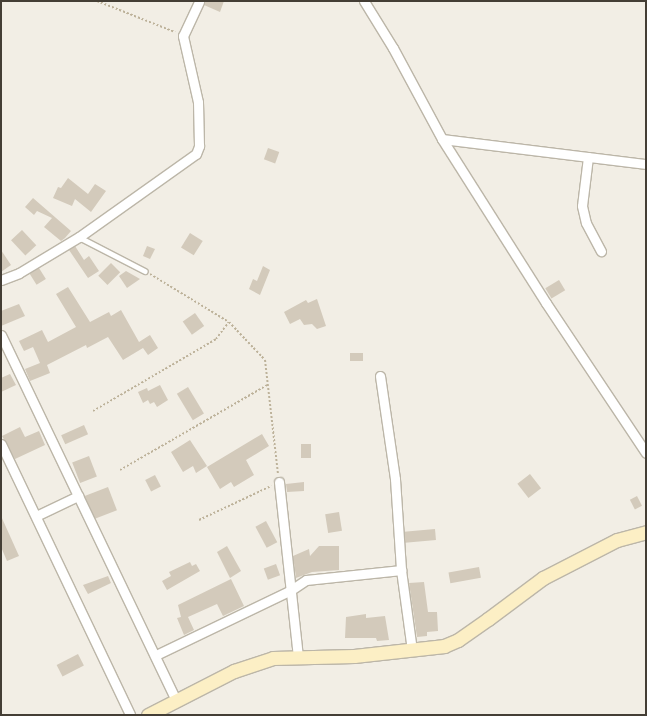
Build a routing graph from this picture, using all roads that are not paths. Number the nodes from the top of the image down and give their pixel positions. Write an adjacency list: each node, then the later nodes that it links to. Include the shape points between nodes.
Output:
1 (199, 1): 6 (street, via 183,36 198,102 199,146 196,154)
2 (364, 1): 3 (street, via 393,48)
3 (442, 139): 4 (street); 13 (street, via 546,304)
4 (588, 157): 5 (street); 7 (street, via 582,206 586,223)
5 (646, 164)
6 (79, 237): 8 (lane); 9 (street, via 20,273)
7 (601, 251)
8 (146, 271)
9 (1, 280)
10 (1, 335): 15 (street)
11 (380, 376): 18 (street, via 394,479)
12 (1, 444): 16 (street)
13 (646, 453)
14 (279, 482): 19 (street)
15 (78, 496): 16 (street); 21 (street)
16 (36, 516): 24 (street)
17 (646, 532): 20 (street, via 617,540 543,578 458,640 444,646)
18 (401, 570): 19 (street, via 306,580); 20 (street)
19 (291, 590): 21 (street); 22 (street)
20 (412, 650): 22 (street, via 354,656)
21 (156, 655): 23 (street)
22 (298, 656): 23 (street, via 273,658 234,671)
23 (176, 700): 25 (street)
24 (130, 715)
25 (148, 715)

